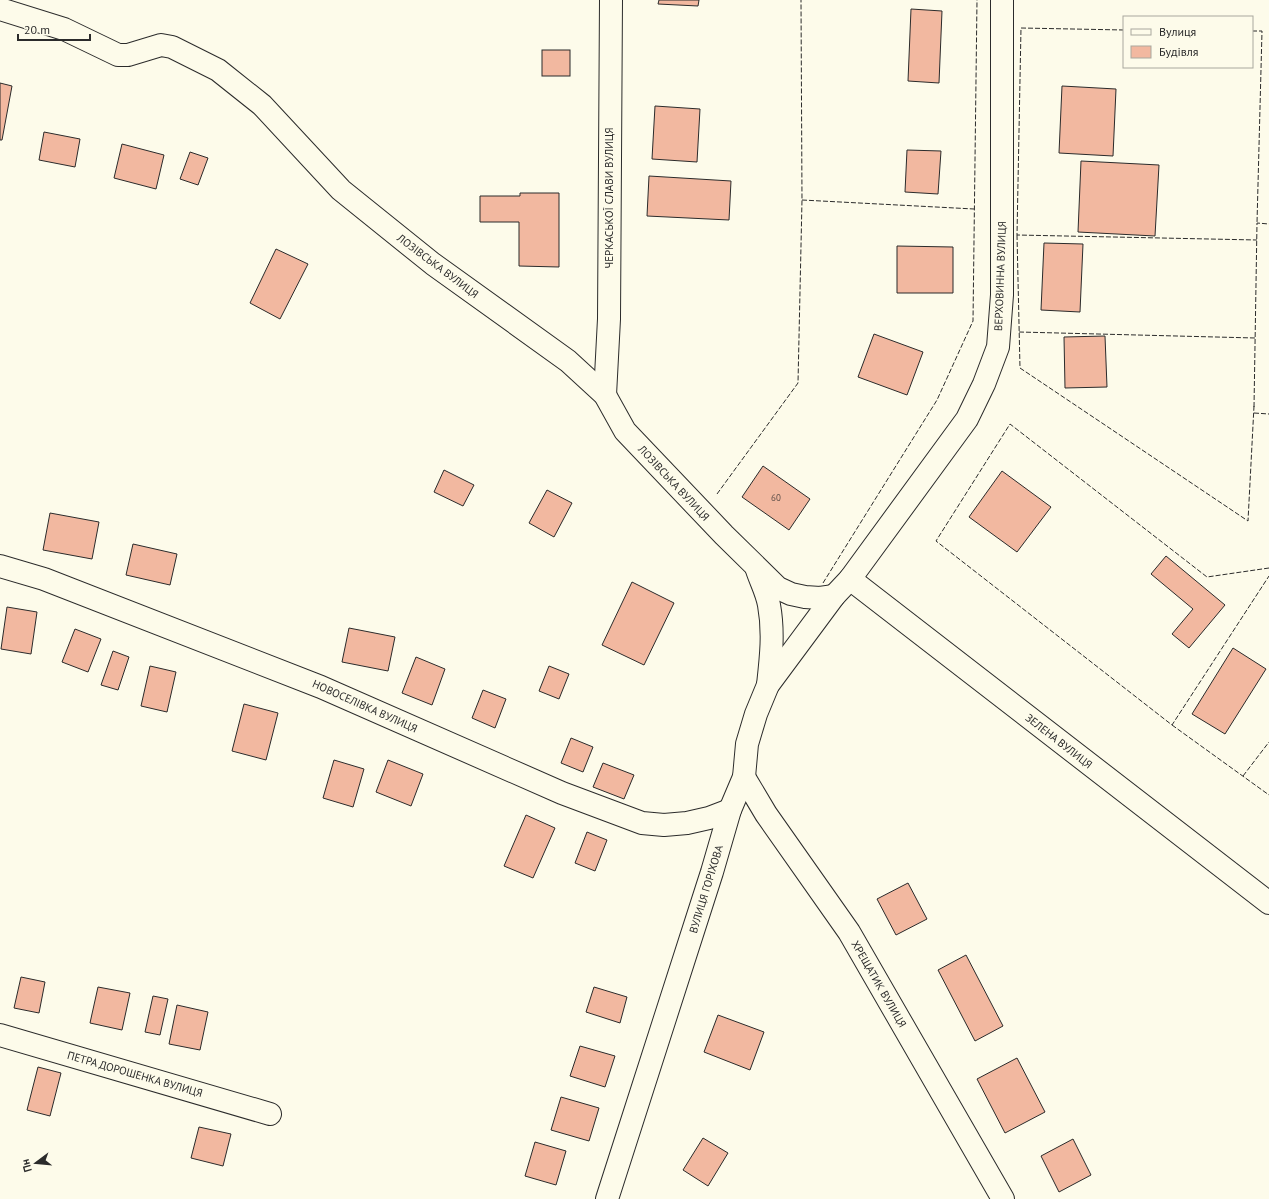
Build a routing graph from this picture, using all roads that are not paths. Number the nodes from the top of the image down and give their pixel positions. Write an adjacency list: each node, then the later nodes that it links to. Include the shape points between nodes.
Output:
1 (611, 0): 4 (street, ЧЕРКАСЬКОЇ СЛАВИ ВУЛИЦЯ)
2 (1002, 0): 7 (street, ВЕРХОВИННА ВУЛИЦЯ, via 1002,295 998,346 984,384 966,418)
3 (0, 9): 4 (street, ЛОЗІВСЬКА ВУЛИЦЯ, via 64,29 118,55 128,55 161,45 172,47 218,70 262,105 341,190 433,264 568,361)
4 (605, 395): 5 (street, ЛОЗІВСЬКА ВУЛИЦЯ, via 625,431)
5 (755, 565): 8 (street, ЛОЗІВСЬКА ВУЛИЦЯ, via 778,588 791,594 820,598); 9 (street, via 772,624)
6 (0, 566): 11 (street, НОВОСЕЛІВКА ВУЛИЦЯ, via 44,579 321,687 562,793 642,823 687,823)
7 (850, 579): 8 (street, ВЕРХОВИННА ВУЛИЦЯ); 12 (street, ЗЕЛЕНА ВУЛИЦЯ)
8 (834, 596): 9 (street, ВУЛИЦЯ ГОРІХОВА)
9 (768, 685): 10 (street, ВУЛИЦЯ ГОРІХОВА, via 747,744)
10 (744, 777): 11 (street, ВУЛИЦЯ ГОРІХОВА); 16 (street, ХРЕЩАТИК ВУЛИЦЯ, via 766,814 849,932)
11 (730, 810): 15 (street, ВУЛИЦЯ ГОРІХОВА)
12 (1269, 903)
13 (0, 1035): 14 (street, ПЕТРА ДОРОШЕНКА ВУЛИЦЯ)
14 (270, 1114)
15 (607, 1199)
16 (1003, 1199)

